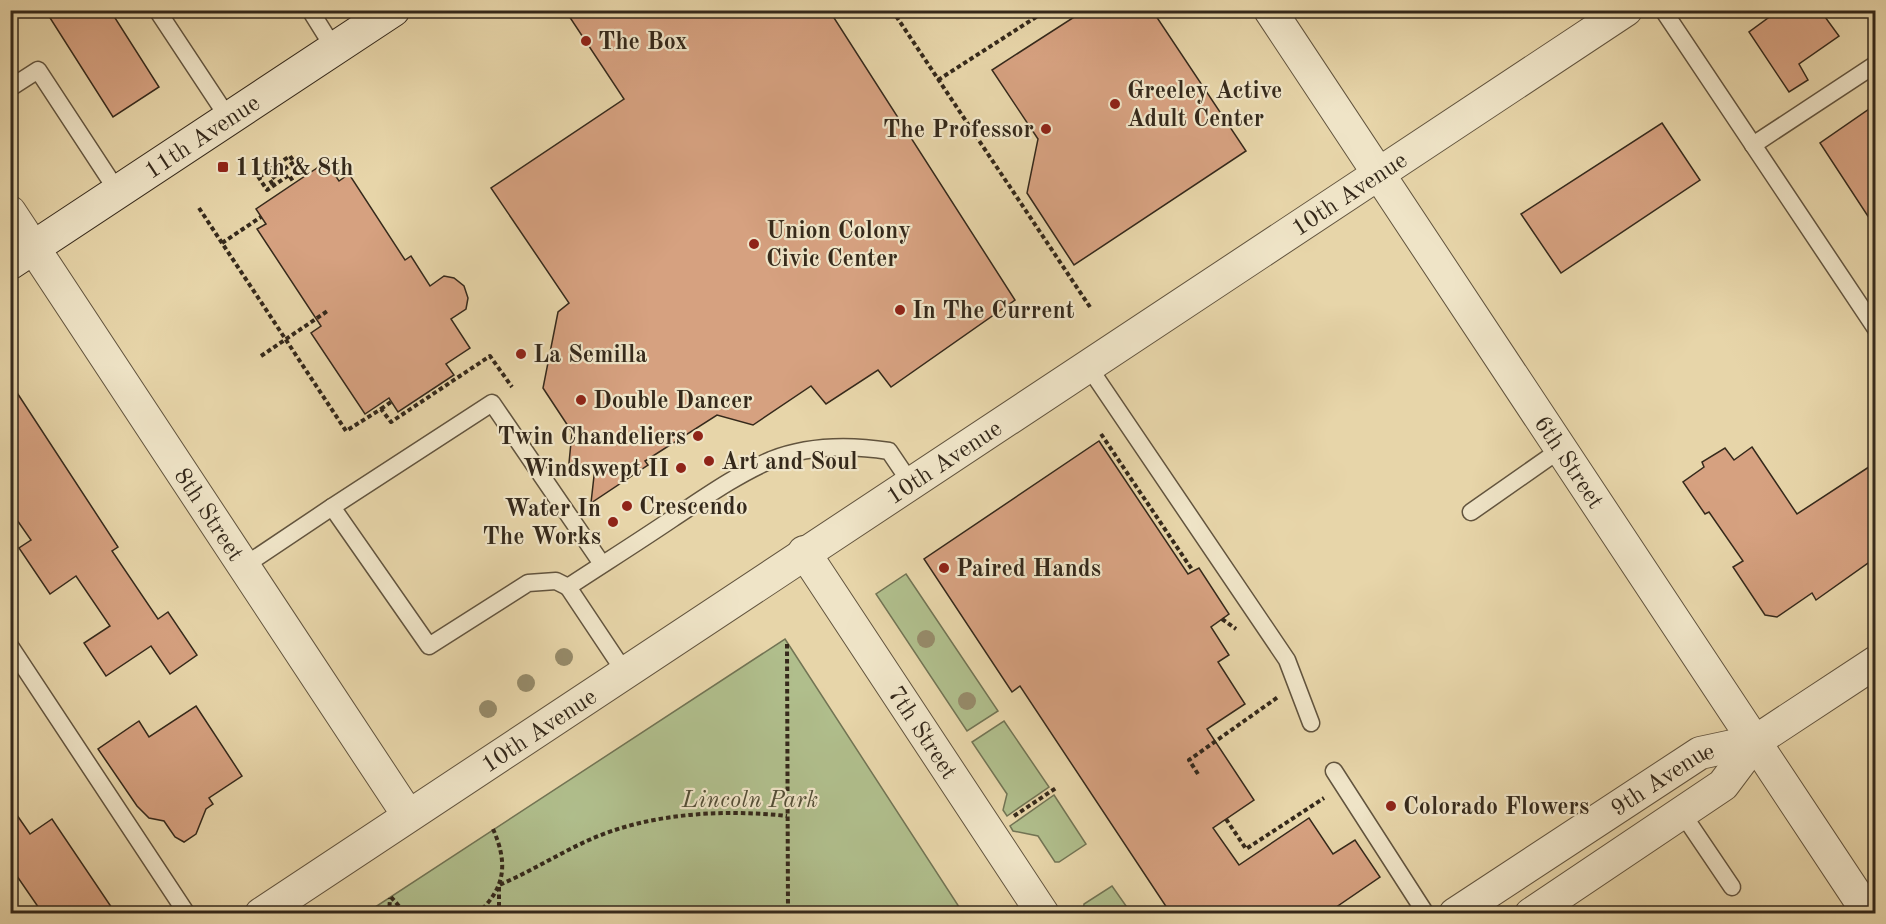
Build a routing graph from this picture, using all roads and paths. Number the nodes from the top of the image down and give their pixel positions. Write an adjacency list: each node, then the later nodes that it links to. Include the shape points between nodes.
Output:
1 (157, 10): 13 (lane)
2 (309, 10): 9 (lane)
3 (393, 10): 9 (main road, 11th Avenue)
4 (892, 10): 11 (path)
5 (1047, 10): 11 (path)
6 (1270, 10): 16 (street, 6th Street)
7 (1626, 10): 16 (street, 10th Avenue)
8 (1663, 10): 14 (lane)
9 (335, 50): 13 (main road, 11th Avenue)
10 (1875, 64): 14 (lane)
11 (939, 80): 26 (path)
12 (10, 88): 20 (lane, via 38,70)
13 (229, 119): 20 (main road, 11th Avenue)
14 (1753, 145): 28 (lane)
15 (254, 170): 17 (path)
16 (1378, 174): 31 (street, 10th Avenue); 36 (street, 6th Street)
17 (259, 177): 19 (path, via 267,190); 19 (path, via 290,156 294,162 270,180)
18 (294, 183): 19 (path, via 289,175)
19 (273, 185)
20 (118, 192): 25 (main road, 11th Avenue)
21 (199, 208): 24 (path)
22 (10, 212): 25 (street, 8th Street)
23 (261, 217): 24 (path)
24 (222, 243): 29 (path)
25 (22, 256): 42 (street, 8th Street)
26 (1090, 307)
27 (329, 310): 29 (path)
28 (1875, 329)
29 (286, 339): 30 (path); 34 (path, via 346,431)
30 (261, 356)
31 (1088, 366): 37 (street, 10th Avenue); 52 (lane, via 1287,660)
32 (516, 393): 34 (path, via 490,356 391,422)
33 (391, 402): 34 (path)
34 (381, 409)
35 (1101, 434): 43 (path)
36 (1561, 449): 39 (lane); 53 (street, 6th Street)
37 (910, 482): 40 (street, 10th Avenue); 41 (lane, via 889,451 851,445 772,459 729,481)
38 (332, 507): 41 (lane, via 492,404); 42 (lane); 44 (lane, via 429,646 528,582 556,581)
39 (1471, 512)
40 (804, 552): 50 (street, 10th Avenue); 73 (street, 7th Street)
41 (602, 564): 44 (lane)
42 (244, 566): 59 (street, 8th Street)
43 (1193, 571)
44 (568, 587): 50 (lane)
45 (1222, 618): 46 (path)
46 (1240, 633)
47 (787, 644): 60 (path)
48 (10, 646): 66 (lane)
49 (1875, 662): 53 (street, 9th Avenue)
50 (624, 671): 59 (street, 10th Avenue)
51 (1282, 694): 55 (path, via 1189,760)
52 (1311, 723)
53 (1756, 741): 58 (street, 9th Avenue, via 1723,785); 75 (street, 9th Avenue, via 1700,753); 77 (street, 6th Street)
54 (1334, 771): 74 (lane)
55 (1198, 774)
56 (1056, 788): 62 (path)
57 (1329, 795): 61 (path, via 1246,849)
58 (1682, 813): 65 (lane); 76 (street, 9th Avenue)
59 (408, 815): 67 (street, 10th Avenue)
60 (787, 816): 64 (path, via 741,812 644,823 590,840); 72 (path)
61 (1226, 819)
62 (1008, 820)
63 (492, 830): 64 (path, via 501,847)
64 (499, 885): 70 (path, via 490,902); 71 (path)
65 (1732, 887)
66 (187, 914)
67 (261, 914)
68 (389, 914): 69 (path, via 391,897)
69 (406, 914)
70 (477, 914)
71 (499, 914)
72 (788, 914)
73 (1043, 914)
74 (1426, 914)
75 (1455, 914)
76 (1531, 914)
77 (1869, 914)

